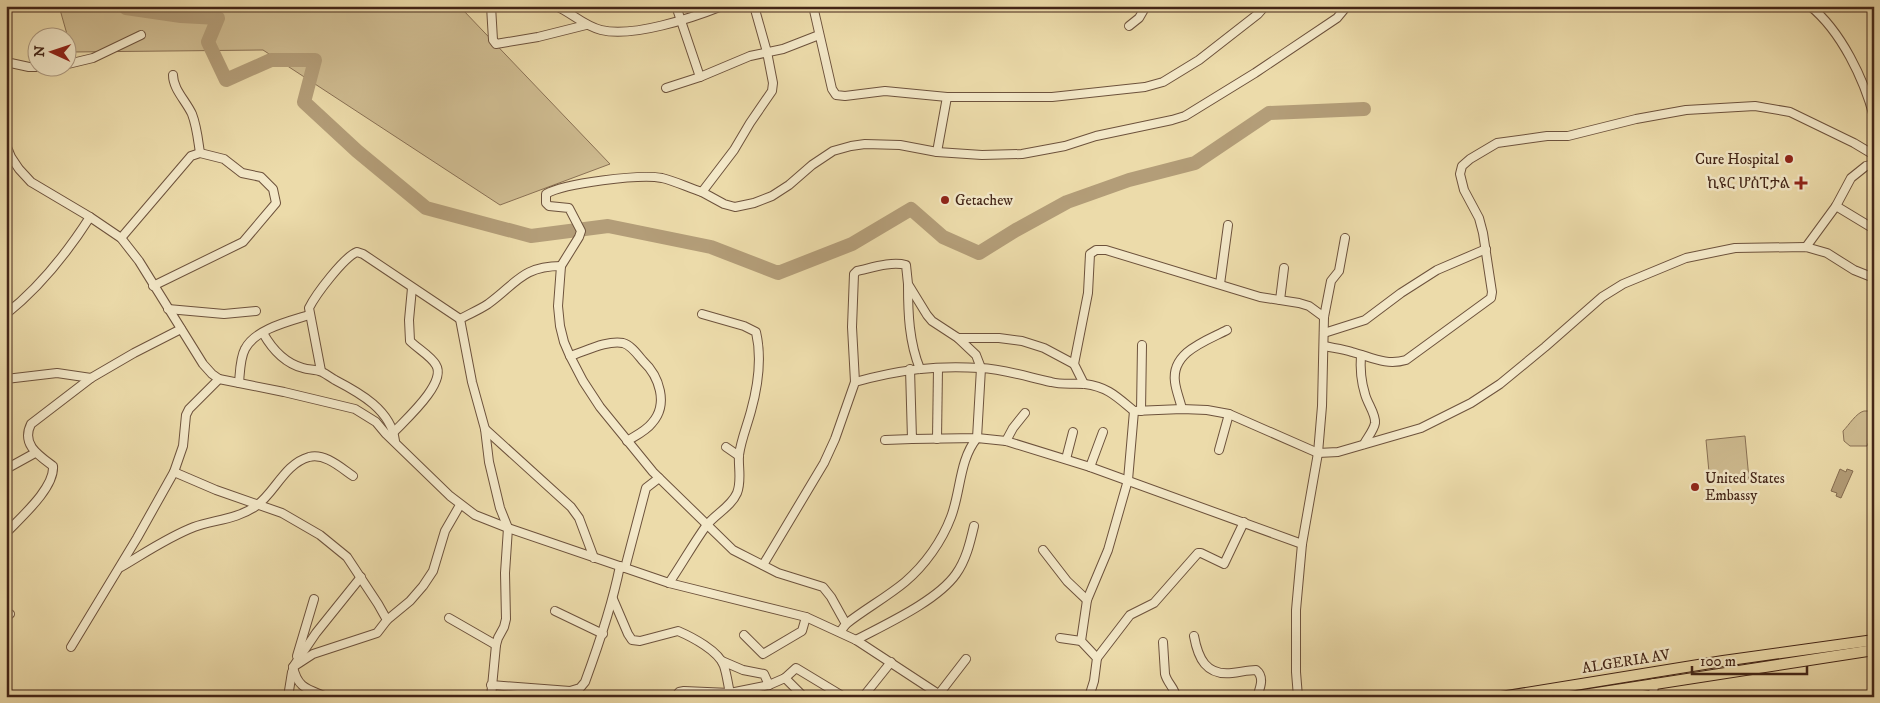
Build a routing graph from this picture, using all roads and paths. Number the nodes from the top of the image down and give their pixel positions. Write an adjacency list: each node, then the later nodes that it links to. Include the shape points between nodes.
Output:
1 (491, 6): 12 (street, via 496,44)
2 (556, 6): 12 (street)
3 (676, 6): 11 (street)
4 (722, 6): 11 (street)
5 (754, 6): 16 (street)
6 (812, 6): 15 (street)
7 (1146, 6): 13 (street)
8 (1265, 6): 23 (street, via 1199,60 1163,82 1145,87 1052,97)
9 (1347, 6): 26 (street, via 1337,18 1185,116 1036,152)
10 (1810, 6): 24 (street, via 1856,68)
11 (681, 21): 12 (street, via 615,32); 21 (street)
12 (586, 25)
13 (1129, 26)
14 (141, 35): 18 (street, via 93,58)
15 (819, 35): 16 (street); 23 (street, via 836,96 885,91)
16 (767, 52): 21 (street); 30 (street, via 772,83 769,97)
17 (6, 62): 19 (street)
18 (78, 62)
19 (28, 68)
20 (173, 75): 27 (street, via 175,86 196,127)
21 (700, 77): 22 (street)
22 (666, 88)
23 (946, 97): 26 (street)
24 (1874, 117)
25 (6, 145): 32 (street, via 15,163 31,182)
26 (937, 152): 30 (street, via 900,145 851,146 833,151 783,189 754,203 734,207)
27 (200, 153): 35 (street, via 191,156); 44 (street, via 224,159 242,174 261,177 273,189 276,203 243,242)
28 (1874, 155): 38 (street, via 1790,112 1755,106 1686,110 1568,136 1497,143 1470,159 1462,166 1460,174 1464,190 1479,218)
29 (1874, 164): 31 (street, via 1854,174)
30 (702, 192): 39 (street, via 663,178 644,176 612,179 546,194 548,206 569,208 580,231)
31 (1836, 206): 34 (street); 37 (street)
32 (90, 217): 35 (street); 49 (street, via 43,280)
33 (1228, 225): 43 (street)
34 (1874, 229)
35 (121, 238): 44 (street)
36 (1345, 238): 52 (street, via 1339,271 1331,282)
37 (1806, 247): 41 (street, via 1827,252 1854,270); 90 (street, via 1735,248 1686,258 1623,284 1602,297 1500,384 1471,403 1421,428)
38 (1486, 249): 56 (street, via 1438,270 1365,320); 61 (street, via 1491,298 1406,360 1382,362)
39 (561, 266): 53 (street, via 534,269 486,306); 62 (street, via 558,306 564,342)
40 (1284, 268): 46 (street)
41 (1874, 278)
42 (908, 284): 58 (street, via 932,322); 67 (street, via 908,319); 72 (street, via 907,268 902,264 879,266 854,274 852,326)
43 (1220, 284): 46 (street); 63 (street, via 1106,250 1096,250 1090,254 1088,293)
44 (153, 286): 47 (street)
45 (412, 288): 50 (street, via 357,252 351,254 312,301); 53 (street); 80 (street, via 410,341 436,364 437,380 428,396)
46 (1280, 300): 52 (street, via 1309,306)
47 (168, 309): 48 (street, via 224,314); 54 (street)
48 (256, 311)
49 (6, 314)
50 (309, 314): 57 (street); 68 (street)
51 (702, 314): 95 (street, via 756,332 758,374)
52 (1324, 317): 56 (street)
53 (460, 319): 79 (street)
54 (181, 329): 69 (street); 71 (street, via 203,364)
55 (1227, 330): 75 (street, via 1184,354 1177,365 1175,382)
56 (1324, 332): 60 (street)
57 (263, 333): 68 (street, via 283,358 301,368); 73 (street, via 245,348)
58 (958, 338): 63 (street, via 999,338 1022,342 1044,348); 65 (street, via 976,355)
59 (1142, 345): 76 (street)
60 (1324, 346): 61 (street); 94 (street)
61 (1361, 355): 90 (street, via 1362,383 1375,425)
62 (570, 356): 88 (street, via 592,394); 88 (street, via 611,343 622,343 652,369 660,388 658,414 650,426)
63 (1074, 364): 74 (street)
64 (938, 368): 65 (street); 67 (street); 85 (street)
65 (981, 368): 74 (street, via 1053,383); 83 (street)
66 (910, 369): 67 (street); 72 (street); 84 (street)
67 (920, 369)
68 (321, 371): 80 (street, via 361,394 377,408)
69 (92, 378): 70 (street, via 57,373); 93 (street, via 31,424 28,437)
70 (6, 379)
71 (219, 379): 73 (street); 99 (street, via 188,409 183,446)
72 (856, 382): 113 (street, via 824,463)
73 (239, 383): 87 (street, via 355,409 376,422)
74 (1084, 384): 76 (street, via 1114,393)
75 (1182, 409): 76 (street); 78 (street)
76 (1137, 411): 102 (street)
77 (1025, 413): 89 (street)
78 (1229, 414): 92 (street); 94 (street)
79 (484, 429): 108 (street, via 500,508); 112 (street, via 571,507 579,518)
80 (394, 432): 87 (street)
81 (1073, 432): 96 (street)
82 (1103, 432): 97 (street)
83 (977, 438): 85 (street); 89 (street); 125 (street, via 969,447 952,516 922,566 904,583)
84 (912, 439): 85 (street); 86 (street)
85 (937, 439)
86 (885, 440)
87 (395, 441): 103 (street)
88 (627, 441): 101 (street)
89 (1006, 441): 96 (street)
90 (1364, 444): 94 (street, via 1338,452)
91 (726, 447): 95 (street)
92 (1219, 450)
93 (35, 453): 98 (street); 109 (street, via 53,466 52,475 38,498)
94 (1318, 453): 110 (street)
95 (739, 456): 106 (street, via 737,493)
96 (1066, 458): 97 (street)
97 (1090, 466): 102 (street)
98 (6, 469)
99 (174, 472): 104 (street); 115 (street)
100 (353, 476): 104 (street, via 324,457 307,458 278,481)
101 (659, 478): 106 (street); 114 (street, via 646,488)
102 (1128, 480): 105 (street); 120 (street, via 1108,550)
103 (460, 504): 108 (street, via 475,515); 124 (street, via 445,531 433,571 424,586)
104 (258, 505): 115 (street, via 241,514 171,537); 116 (street, via 282,513 320,535 347,557)
105 (1244, 522): 110 (street); 139 (street, via 1224,564 1198,553 1154,603 1130,615)
106 (707, 524): 113 (street, via 733,550); 117 (street)
107 (974, 526): 131 (street, via 966,557 944,587 918,606)
108 (508, 528): 112 (street); 135 (street, via 506,619)
109 (6, 532)
110 (1302, 544): 159 (street, via 1296,610)
111 (1043, 550): 120 (street)
112 (594, 558): 114 (street)
113 (763, 565): 125 (street, via 823,587)
114 (623, 567): 117 (street); 119 (street)
115 (119, 568): 136 (street)
116 (360, 577): 124 (street); 142 (street)
117 (670, 583): 123 (street)
118 (314, 599): 142 (street)
119 (613, 599): 127 (street); 140 (street, via 632,640 678,631 706,646)
120 (1087, 600): 133 (street)
121 (555, 611): 127 (street)
122 (448, 618): 135 (street)
123 (806, 618): 126 (street); 128 (street, via 802,630 763,654)
124 (386, 620): 142 (street, via 376,634 313,654)
125 (846, 624): 126 (street)
126 (840, 632): 131 (street)
127 (603, 634): 145 (street, via 580,688 570,691)
128 (744, 635)
129 (1194, 636): 158 (street, via 1197,654 1205,665 1215,671 1260,672)
130 (1060, 638): 133 (street)
131 (856, 640): 141 (street)
132 (1874, 640): 160 (main road, ALGERIA AV)
133 (1081, 641): 139 (street)
134 (1163, 642): 157 (street, via 1166,679)
135 (496, 645): 145 (street)
136 (71, 647)
137 (1874, 650): 144 (main road, ALGERIA AV)
138 (966, 658): 148 (street)
139 (1097, 658): 156 (street)
140 (722, 661): 146 (street, via 764,674); 147 (street)
141 (890, 662): 148 (street); 155 (street)
142 (293, 667): 149 (street); 150 (street, via 299,683)
143 (785, 678): 146 (street); 153 (street); 154 (street, via 796,668)
144 (1654, 683): 161 (main road, ALGERIA AV); 162 (street)
145 (491, 685): 151 (street)
146 (769, 685): 147 (street)
147 (730, 693): 152 (street, via 684,691)
148 (941, 695)
149 (288, 697)
150 (327, 697)
151 (491, 697)
152 (675, 697)
153 (804, 697)
154 (844, 697)
155 (863, 697)
156 (1089, 697)
157 (1176, 697)
158 (1257, 697)
159 (1298, 697)
160 (1501, 697)
161 (1571, 697)
162 (1653, 697)

